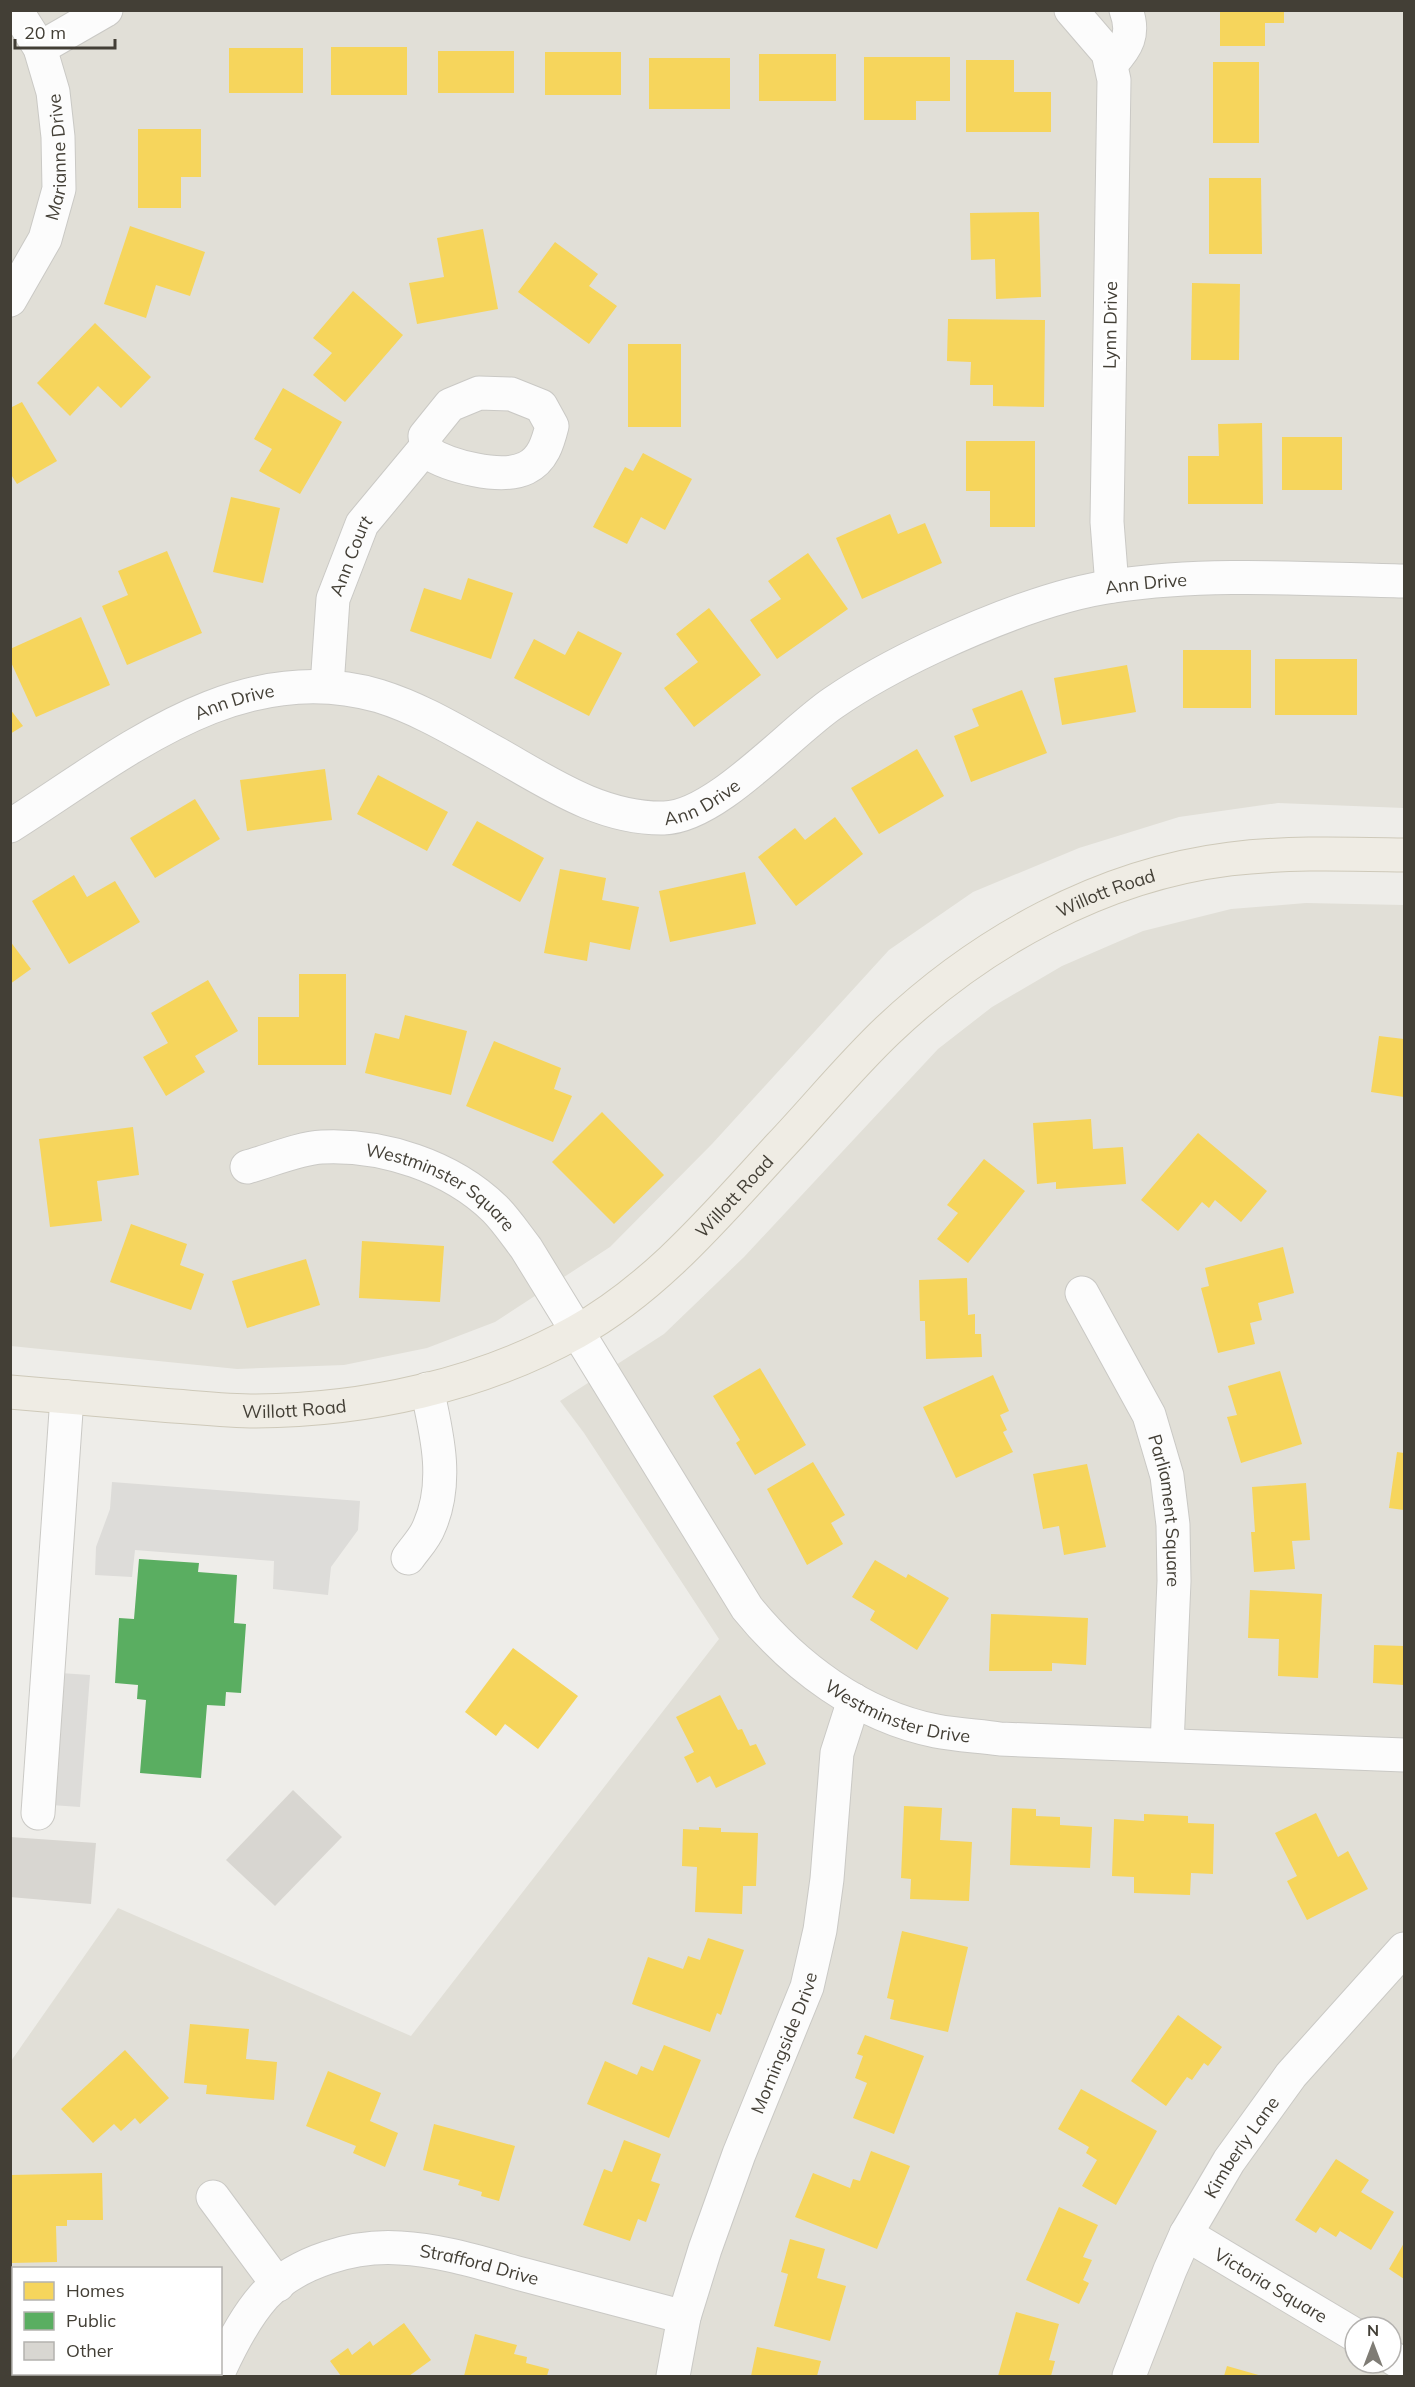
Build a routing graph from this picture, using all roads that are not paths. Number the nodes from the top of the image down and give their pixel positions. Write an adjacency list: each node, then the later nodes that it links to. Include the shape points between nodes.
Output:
1 (16, 10): 5 (street, Marianne Drive)
2 (106, 10): 5 (street)
3 (1071, 10): 6 (street, Lynn Drive, via 1108,53)
4 (1126, 10): 6 (street, via 1131,37)
5 (40, 48): 7 (street, Marianne Drive, via 53,92 59,189 45,240)
6 (1111, 64): 10 (street, Lynn Drive, via 1114,80 1107,522)
7 (10, 300)
8 (426, 447): 11 (street, Ann Court, via 362,524 333,598)
9 (1404, 581): 10 (street, Ann Drive, via 1245,579)
10 (1112, 586): 11 (street, Ann Drive, via 1042,604 932,648 832,703 712,801 669,818 626,815 577,800 432,717 378,696)
11 (327, 686): 12 (street, Ann Drive, via 282,686 224,700 172,723)
12 (10, 826)
13 (1404, 855): 16 (main road, Willott Road, via 1288,855 1217,862 1124,885 1074,904 999,943 955,973 884,1033 704,1228 656,1274 625,1300)
14 (247, 1167): 16 (street, Westminster Square, via 321,1147 378,1151 428,1165 467,1186 495,1209 526,1248)
15 (1082, 1293): 22 (street, Parliament Square, via 1149,1415 1167,1476 1174,1581)
16 (575, 1332): 17 (main road, Willott Road, via 474,1376); 21 (street, Westminster Drive, via 747,1608 798,1662)
17 (427, 1389): 19 (main road, Willott Road, via 321,1408 252,1411); 20 (street, via 438,1439 438,1497 429,1528)
18 (10, 1392): 19 (main road, Willott Road)
19 (67, 1397): 24 (street)
20 (408, 1558)
21 (854, 1700): 22 (street, Westminster Drive, via 894,1719 935,1731 1000,1739); 29 (street, Morningside Drive, via 837,1753 827,1879 807,1987 739,2154)
22 (1167, 1745): 23 (street, Westminster Drive)
23 (1404, 1755)
24 (38, 1813)
25 (1404, 1948): 27 (street, Kimberly Lane, via 1291,2075 1229,2161)
26 (213, 2197): 28 (street)
27 (1186, 2234): 30 (street, Victoria Square); 33 (street, Kimberly Lane)
28 (278, 2285): 29 (street, Strafford Drive, via 327,2258 359,2250 399,2248 459,2257); 31 (street, Strafford Drive, via 246,2321)
29 (684, 2317): 32 (street, Morningside Drive)
30 (1343, 2328)
31 (222, 2365)
32 (673, 2376)
33 (1129, 2376)

